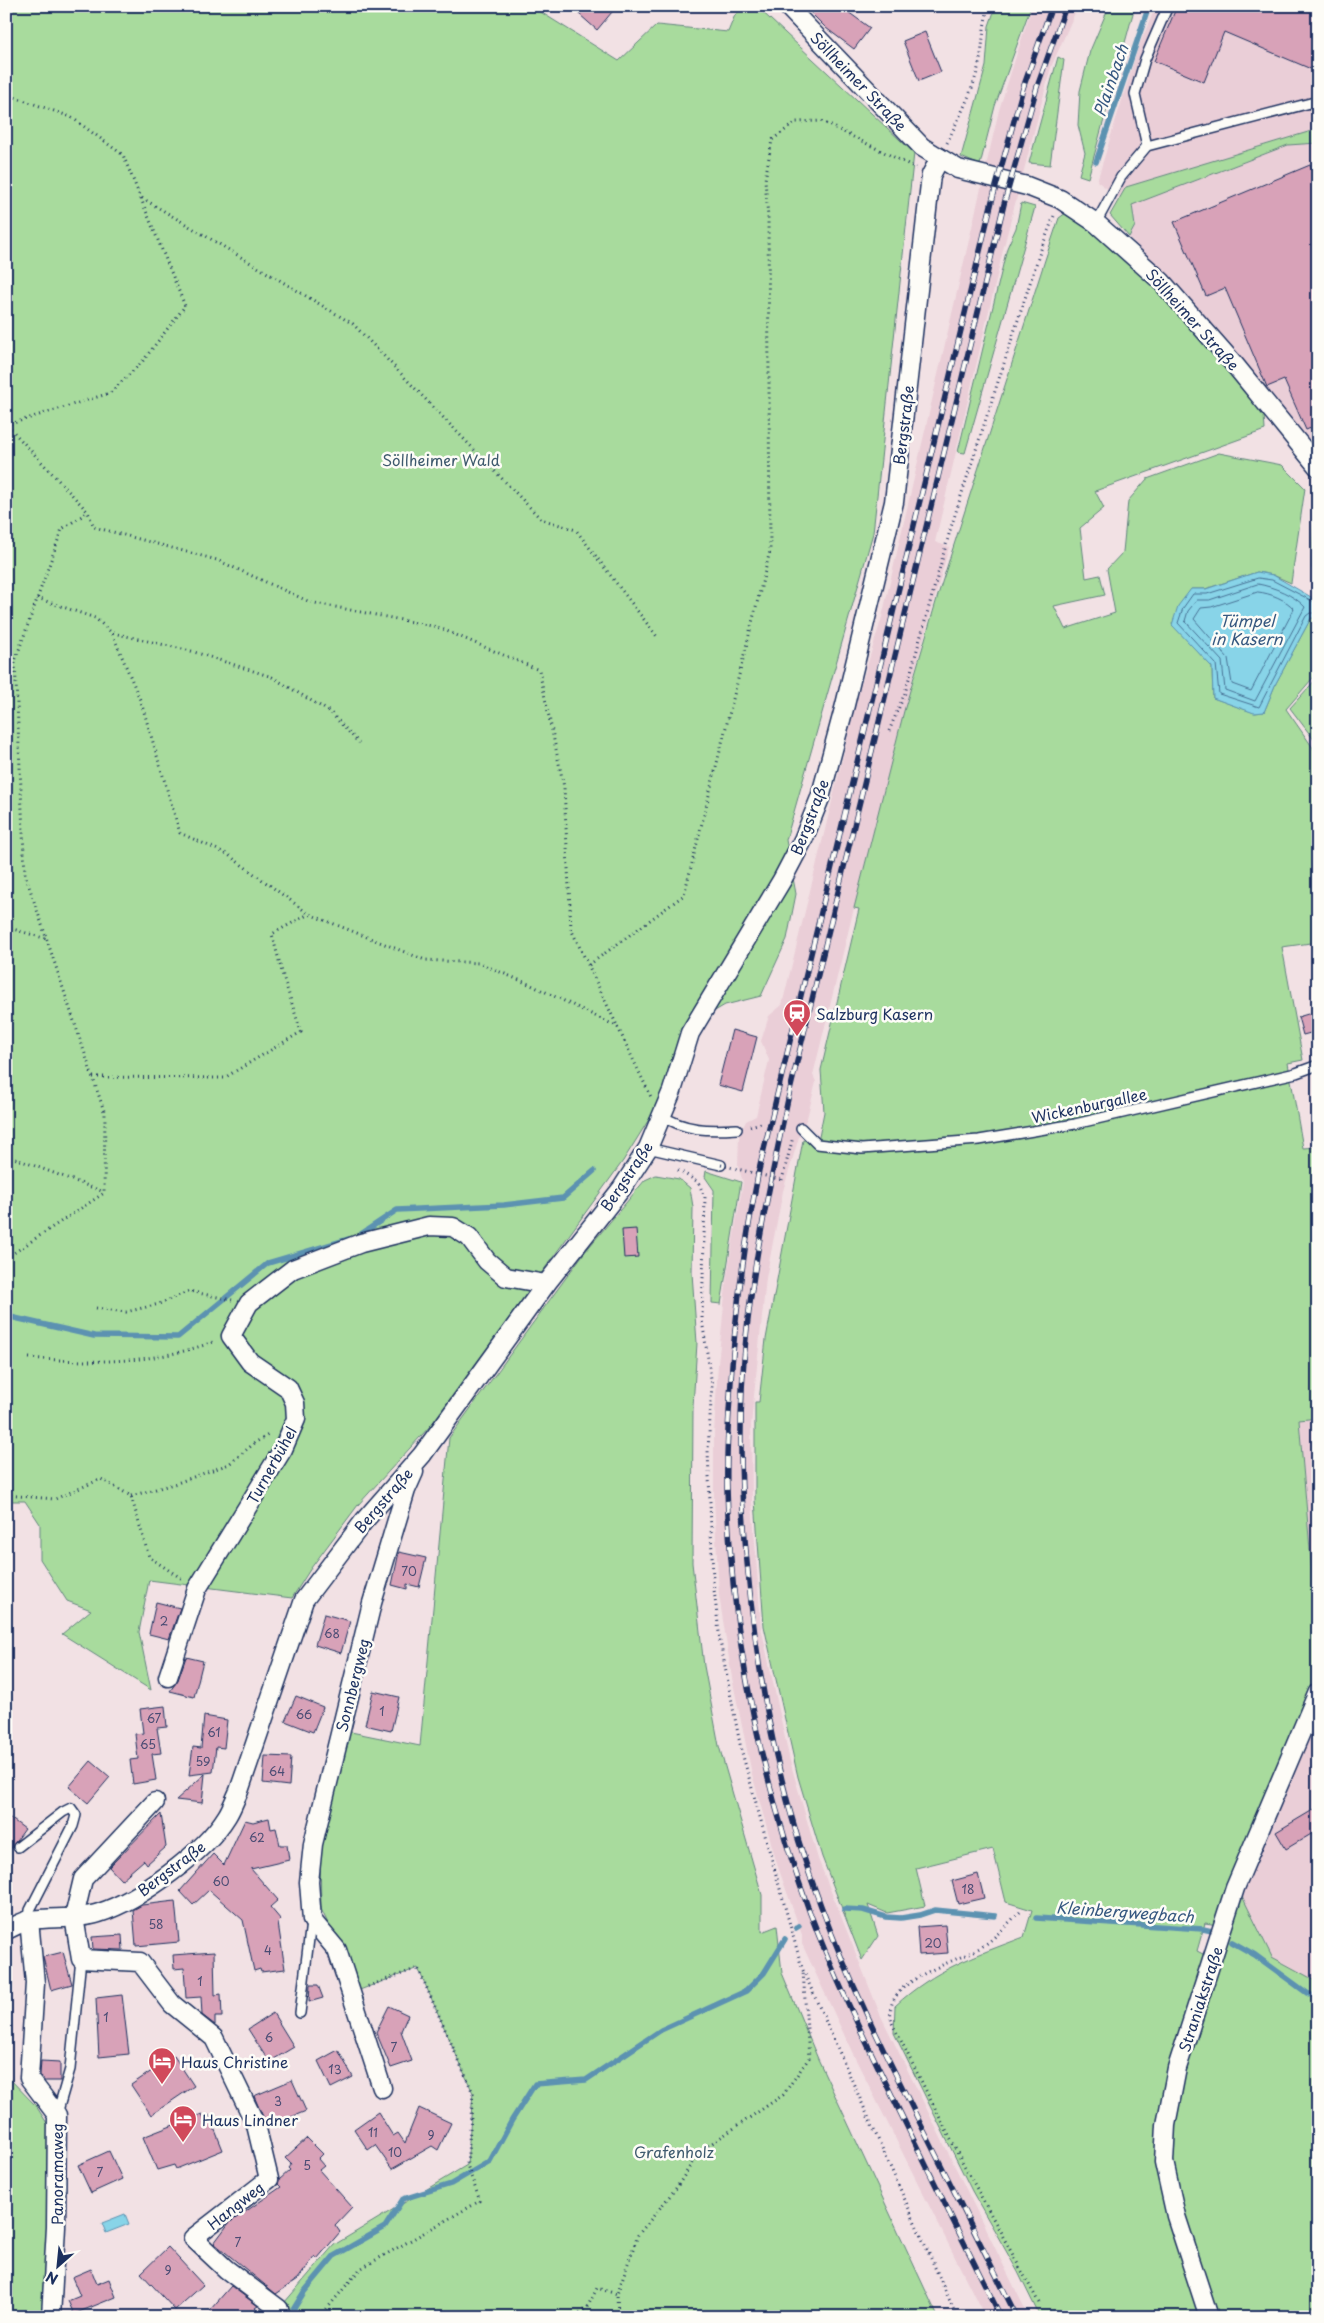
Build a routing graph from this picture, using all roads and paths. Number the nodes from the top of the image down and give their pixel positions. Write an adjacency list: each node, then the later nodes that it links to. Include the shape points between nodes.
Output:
1 (788, 6): 7 (street, Söllheimer Straße, via 922,147)
2 (989, 6): 7 (path, via 975,79)
3 (1168, 6): 6 (lane, via 1145,59 1135,94)
4 (6, 94): 9 (path, via 71,117 123,155)
5 (1318, 101): 6 (lane)
6 (1147, 146): 11 (lane, via 1121,177)
7 (940, 158): 8 (street, Bergstraße); 10 (street, Söllheimer Straße, via 958,169 1027,186)
8 (931, 175): 23 (path, via 821,121 796,122 772,140 765,180 770,551 684,896); 27 (street, Bergstraße, via 894,502 820,798 782,880 690,1033)
9 (142, 198): 12 (path, via 185,306 142,362 110,393); 17 (path, via 353,324 541,519 576,530)
10 (1060, 199): 11 (street, Söllheimer Straße); 18 (path, via 948,536 905,693)
11 (1096, 223): 13 (street, Söllheimer Straße, via 1161,281)
12 (7, 425): 14 (path)
13 (1318, 467)
14 (88, 512): 15 (path, via 62,529); 23 (path, via 94,527 217,560 310,602 437,627 539,670 564,787 571,929)
15 (37, 598): 16 (path, via 95,618); 22 (path, via 15,661 25,874)
16 (112, 633): 19 (path, via 191,651 272,677 330,712); 20 (path, via 141,702 180,833 226,854)
17 (658, 638)
18 (889, 731)
19 (359, 743)
20 (309, 914): 24 (path, via 425,960 478,963); 26 (path, via 272,934 301,1032 224,1078)
21 (6, 927): 22 (path)
22 (48, 940): 26 (path)
23 (588, 965): 24 (path)
24 (618, 1027): 27 (path)
25 (1318, 1064): 29 (lane, Wickenburgallee, via 1296,1073 1075,1124 979,1140 862,1149 817,1144)
26 (93, 1077): 34 (path, via 105,1114)
27 (661, 1115): 28 (lane, via 672,1123 694,1130); 30 (street, Bergstraße)
28 (737, 1129)
29 (798, 1130): 32 (path, bridge, via 782,1180)
30 (648, 1148): 32 (lane); 36 (street, Bergstraße, via 622,1188)
31 (6, 1155): 34 (path)
32 (721, 1165)
33 (680, 1170): 56 (path, via 698,1182 705,1197 702,1320 712,1385 708,1450 710,1528 720,1641 741,1749)
34 (104, 1193): 35 (path)
35 (6, 1258)
36 (546, 1284): 37 (street, via 506,1277 487,1262 469,1237 453,1227 429,1226 361,1243 293,1269); 42 (street, Bergstraße)
37 (249, 1303): 38 (path, via 189,1291 159,1304 126,1312); 39 (street)
38 (96, 1308)
39 (231, 1336): 40 (path, via 190,1351 142,1360 92,1363); 45 (street, Turnerbühel, via 250,1362 288,1388 295,1403 296,1419 283,1449)
40 (29, 1358)
41 (271, 1433): 44 (path, via 229,1464)
42 (422, 1455): 51 (street, Bergstraße, via 364,1522 304,1600 239,1792 219,1827 174,1870 126,1902 98,1914); 53 (street, Sonnbergweg, via 406,1490 372,1603 313,1844 309,1882)
43 (6, 1496): 44 (path, via 55,1499 101,1479)
44 (131, 1496): 45 (path, via 149,1557)
45 (197, 1589): 46 (street, Turnerbühel)
46 (168, 1677)
47 (1318, 1692): 69 (street, Straniakstraße, via 1235,1888 1177,2068 1166,2125 1164,2162 1176,2216)
48 (155, 1802): 51 (street, via 83,1879)
49 (18, 1847): 52 (lane, via 62,1812 71,1808 76,1814 30,1910)
50 (1020, 1912): 62 (path, via 986,1944 920,1976 906,1987 891,2008 892,2023)
51 (74, 1917): 52 (street, Bergstraße); 55 (street)
52 (29, 1920): 54 (street, Bergstraße); 60 (street, Panoramaweg, via 35,1983 29,2078)
53 (312, 1920): 57 (street, via 337,1950); 58 (lane, Sonnbergweg)
54 (6, 1930)
55 (81, 1959): 60 (lane, via 70,2068); 63 (street, Hangweg, via 140,1962 172,2004 214,2038 256,2125 269,2179 193,2238 226,2269)
56 (802, 1968): 61 (path, via 810,2058 783,2095 699,2152 677,2187 638,2235); 68 (path)
57 (351, 1994): 59 (street); 65 (path, via 418,1968 473,2093 467,2165 480,2201 360,2269)
58 (300, 2013)
59 (382, 2088)
60 (57, 2115): 64 (street, Panoramaweg)
61 (617, 2294): 66 (path, via 597,2288 588,2306); 67 (path)
62 (1039, 2303)
63 (279, 2309)
64 (51, 2317)
65 (320, 2317)
66 (576, 2317)
67 (618, 2317)
68 (957, 2317)
69 (1209, 2317)

